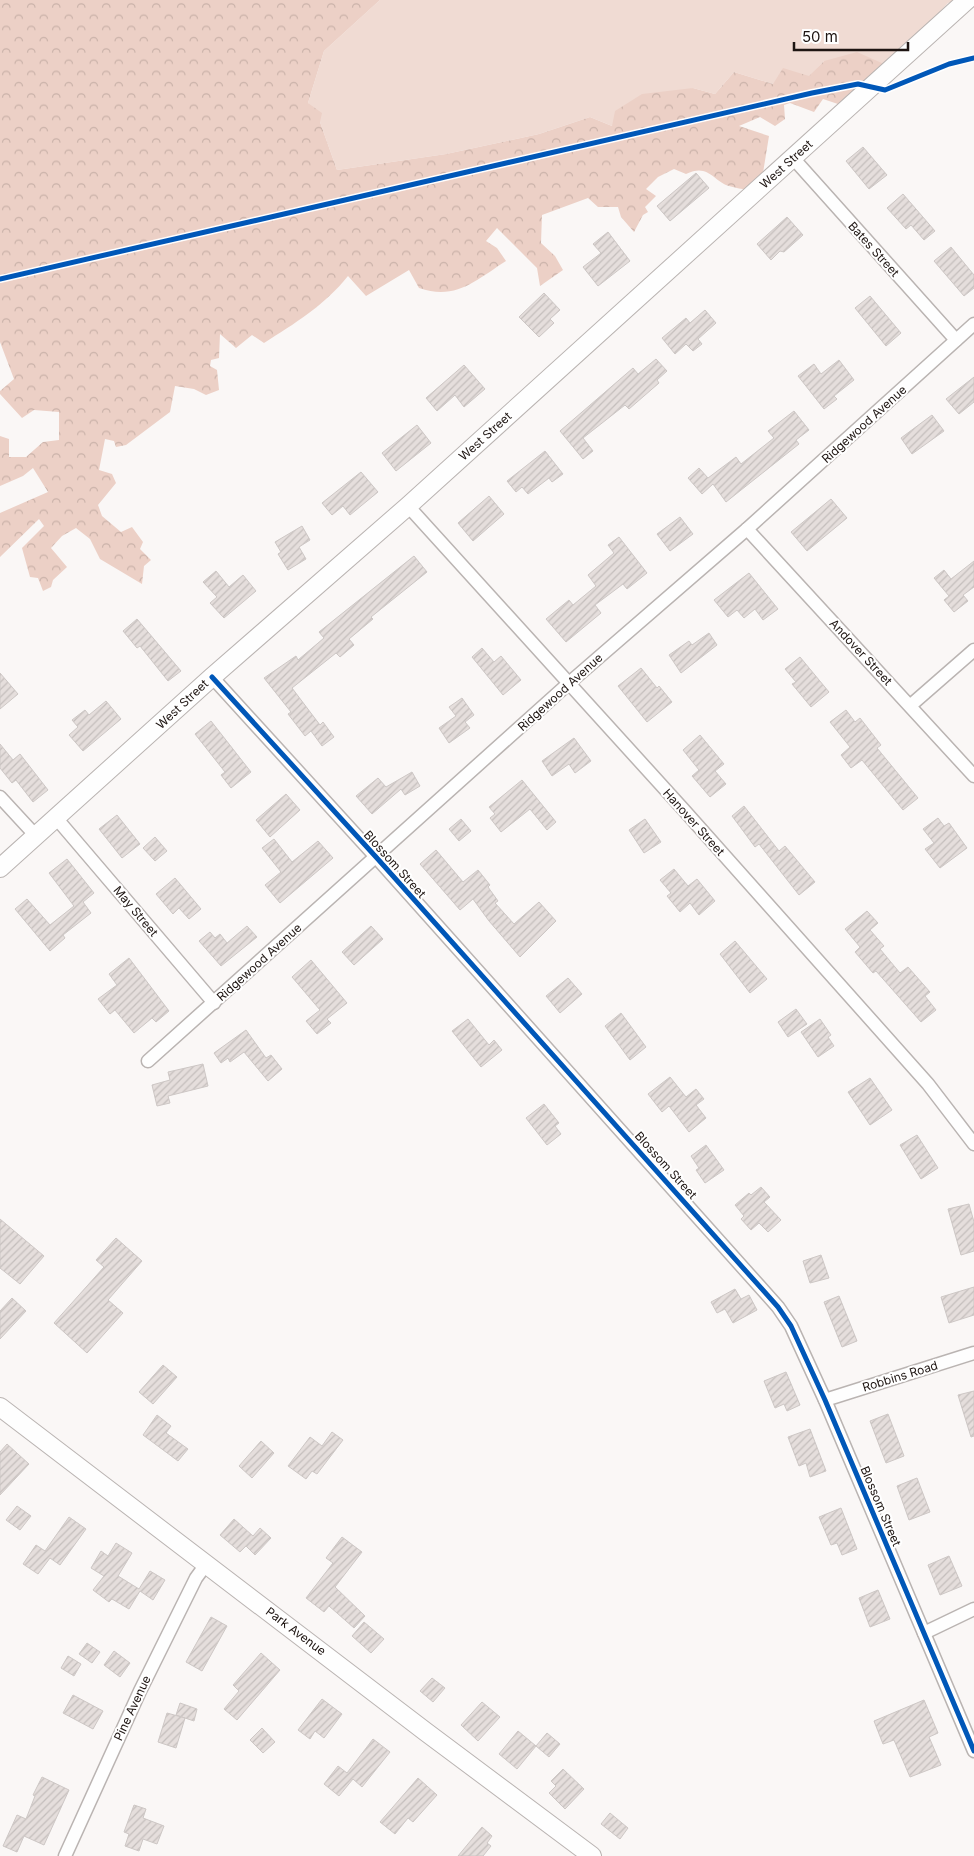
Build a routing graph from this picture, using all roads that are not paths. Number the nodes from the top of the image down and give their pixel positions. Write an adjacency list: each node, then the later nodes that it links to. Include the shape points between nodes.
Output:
1 (967, 0): 2 (street, West Street)
2 (793, 158): 4 (street, Bates Street); 5 (street, West Street)
3 (974, 324): 4 (street, Ridgewood Avenue)
4 (956, 340): 6 (street, Ridgewood Avenue)
5 (408, 506): 8 (street, West Street); 9 (street, Hanover Street)
6 (747, 529): 9 (street, Ridgewood Avenue); 10 (street, Andover Street)
7 (974, 650): 10 (street)
8 (212, 677): 13 (street, West Street); 15 (street, Blossom Street)
9 (568, 684): 15 (street, Ridgewood Avenue); 19 (street, Hanover Street, via 928,1084)
10 (911, 706): 11 (street, Andover Street)
11 (974, 776)
12 (0, 797): 14 (street)
13 (57, 818): 14 (street, West Street); 17 (street, May Street)
14 (36, 836): 16 (street, West Street)
15 (376, 857): 17 (street, Ridgewood Avenue); 21 (street, Blossom Street, via 778,1307 791,1326)
16 (0, 868)
17 (214, 1003): 18 (street, Ridgewood Avenue)
18 (148, 1061)
19 (974, 1144)
20 (974, 1353): 21 (street, Robbins Road)
21 (825, 1400): 25 (street, Blossom Street)
22 (0, 1407): 23 (street, Park Avenue)
23 (207, 1563): 27 (street, Pine Avenue, via 196,1578 140,1691); 28 (street, Park Avenue)
24 (974, 1609): 25 (street)
25 (924, 1632): 26 (street, Blossom Street)
26 (974, 1751)
27 (65, 1856)
28 (592, 1856)

